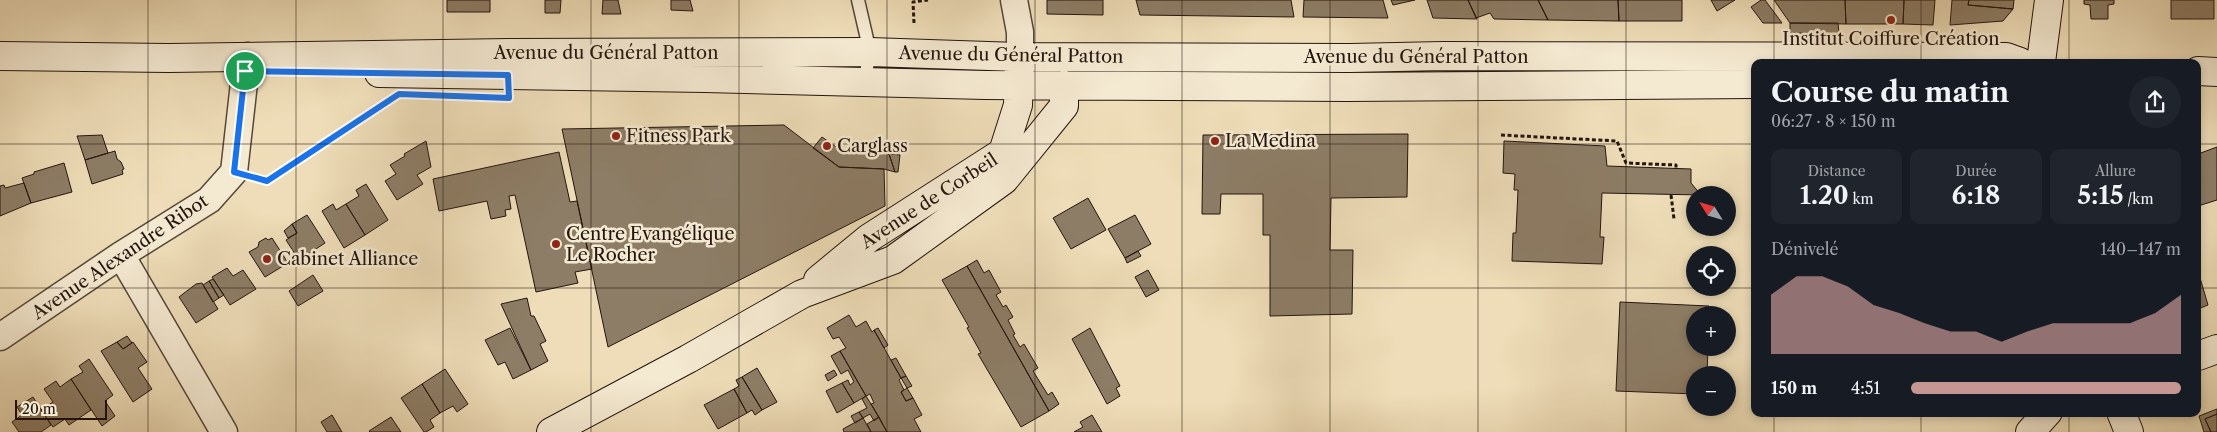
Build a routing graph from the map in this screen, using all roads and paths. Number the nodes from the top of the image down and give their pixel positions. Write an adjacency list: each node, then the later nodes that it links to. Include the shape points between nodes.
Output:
1 (858, 0): 4 (lane)
2 (1014, 0): 6 (street, via 1020,32)
3 (2049, 0): 8 (main road)
4 (870, 52): 6 (main road, Avenue du Général Patton); 9 (main road, Avenue du Général Patton); 13 (lane)
5 (0, 56): 9 (main road, Avenue du Général Patton, via 169,58)
6 (1020, 57): 7 (main road, Avenue du Général Patton); 15 (main road, Avenue de Corbeil)
7 (2012, 59)
8 (2041, 59)
9 (246, 64): 10 (main road, Avenue du Général Patton); 13 (main road, Avenue du Général Patton); 20 (street)
10 (0, 69)
11 (2201, 71): 12 (main road)
12 (2217, 72)
13 (864, 83): 15 (main road, Avenue du Général Patton)
14 (1751, 84): 16 (main road, Avenue du Général Patton)
15 (1018, 85): 16 (main road, Avenue du Général Patton); 24 (main road, Avenue de Corbeil, via 1018,105 1003,152 869,238)
16 (1064, 85): 24 (main road, Avenue de Corbeil, via 1064,106 1004,180 893,260)
17 (392, 99): 20 (path, via 267,181)
18 (1501, 135): 19 (path, via 1617,140 1626,163 1676,165)
19 (1676, 168)
20 (234, 172): 23 (street, Avenue Alexandre Ribot, via 209,200)
21 (1671, 195): 22 (path)
22 (1674, 219)
23 (121, 255): 25 (street, Avenue Alexandre Ribot); 30 (street)
24 (802, 294): 31 (main road, Avenue de Corbeil, via 688,360)
25 (0, 336)
26 (2217, 349): 27 (main road)
27 (2201, 355)
28 (2044, 417): 32 (main road)
29 (2123, 417): 33 (main road)
30 (224, 432)
31 (552, 432)
32 (2030, 432)
33 (2129, 432)

